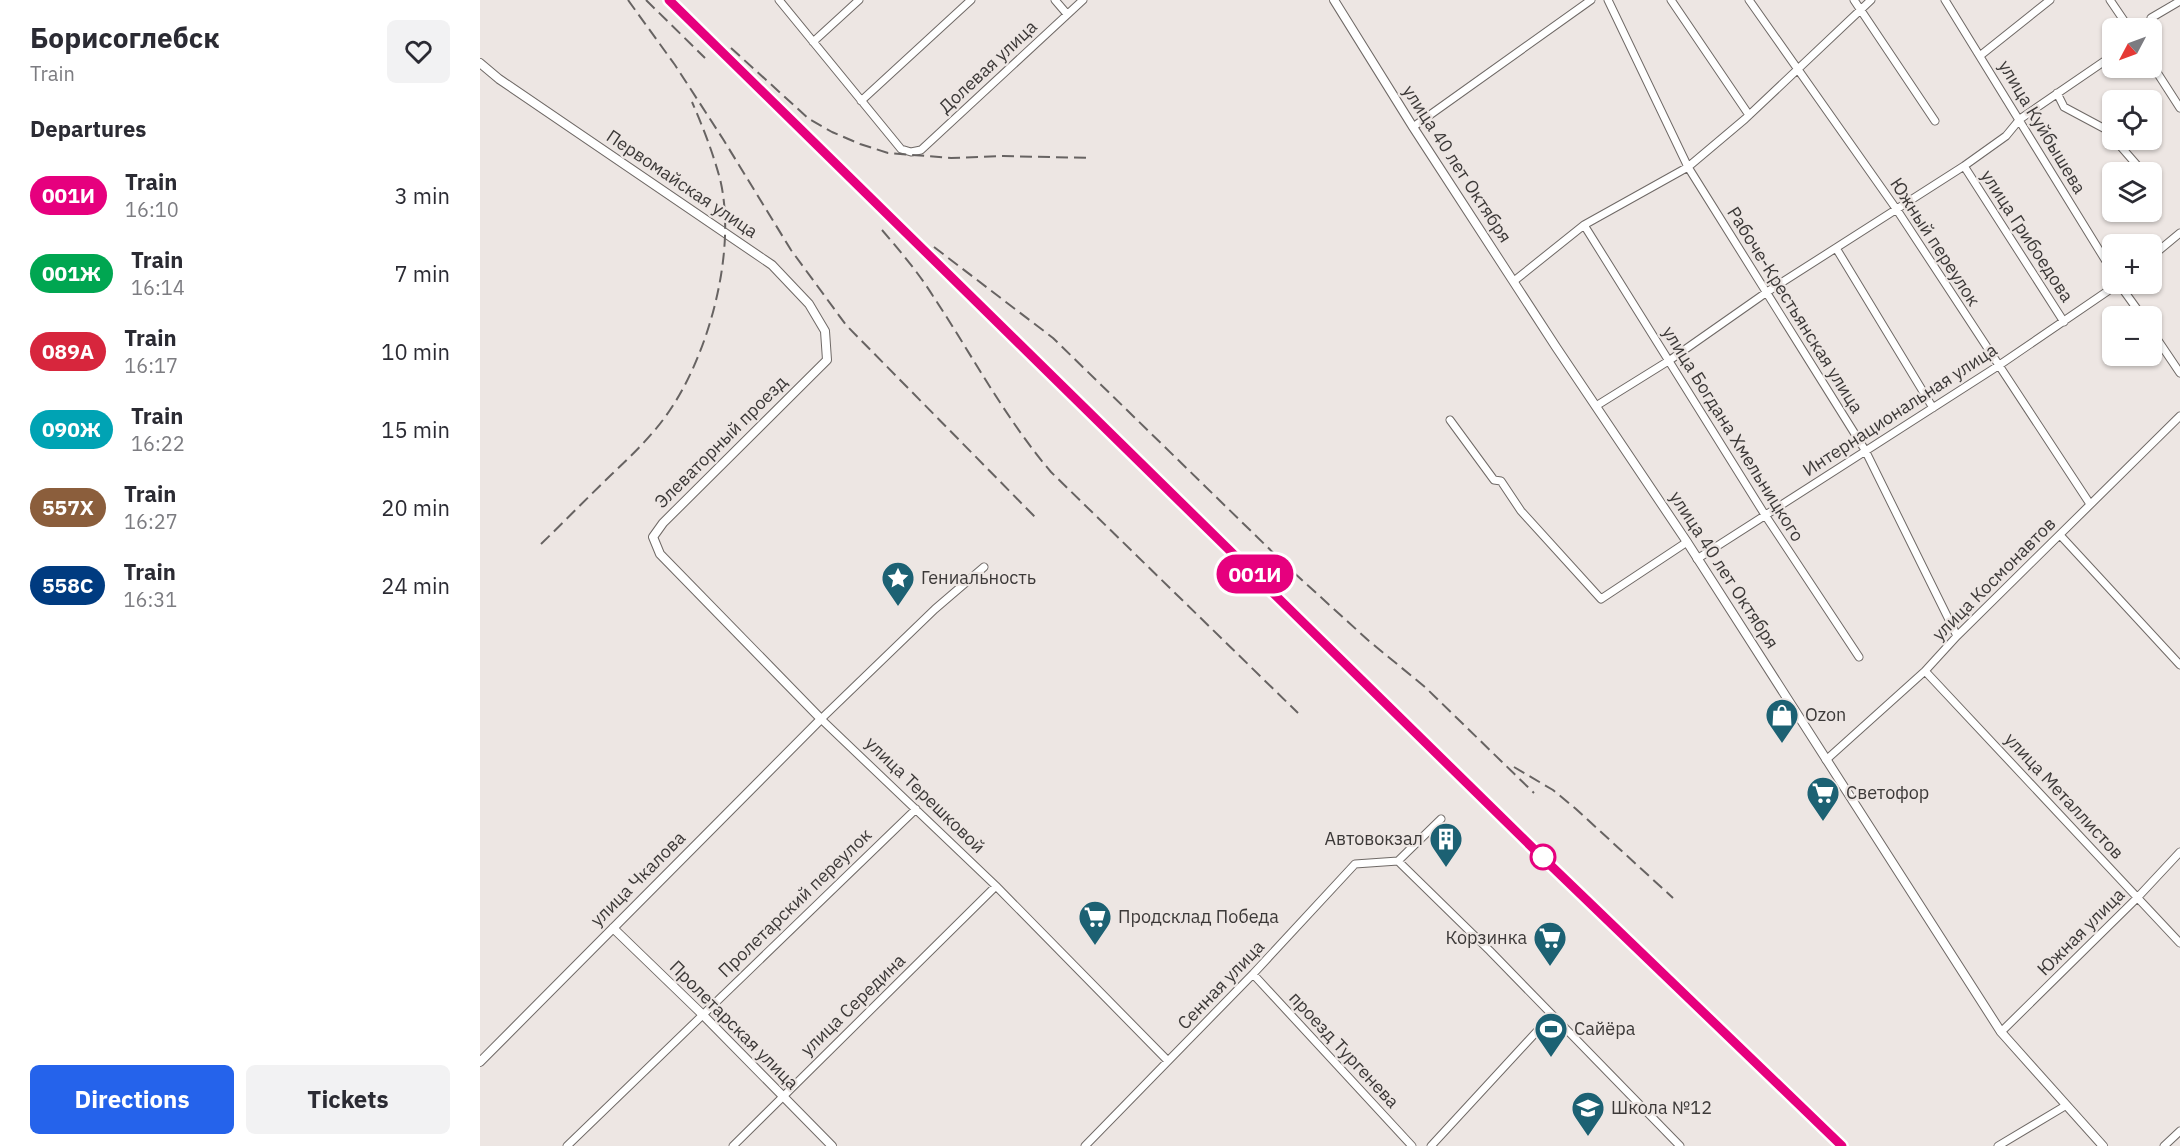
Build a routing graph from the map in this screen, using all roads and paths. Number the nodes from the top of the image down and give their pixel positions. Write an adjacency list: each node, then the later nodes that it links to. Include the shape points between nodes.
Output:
1 (779, 0): 21 (street)
2 (859, 0): 21 (street)
3 (971, 0): 28 (street)
4 (1055, 0): 18 (street)
5 (1083, 0): 18 (street, Долевая улица)
6 (1334, 0): 33 (street, улица 40 лет Октября)
7 (1591, 0): 33 (street)
8 (1608, 0): 38 (street, Рабоче-Крестьянская улица)
9 (1671, 0): 30 (street)
10 (1749, 0): 25 (street, Южный переулок)
11 (1854, 0): 17 (street)
12 (1871, 0): 17 (street)
13 (1946, 0): 22 (street, улица Куйбышева)
14 (2050, 0): 22 (street)
15 (2110, 0): 19 (street)
16 (2180, 2): 20 (street)
17 (1860, 8): 25 (street); 32 (street)
18 (1067, 14): 28 (street, Долевая улица, via 921,150 901,149)
19 (2122, 18)
20 (2151, 18)
21 (813, 42): 28 (street)
22 (1981, 55): 31 (street, улица Куйбышева)
23 (480, 63): 50 (street, Первомайская улица, via 772,265 809,304 825,331)
24 (2102, 63): 27 (street)
25 (1797, 68): 30 (street); 39 (street, Южный переулок)
26 (2161, 78): 29 (street)
27 (2057, 93): 31 (street); 34 (street, via 2064,107)
28 (861, 101)
29 (2180, 108)
30 (1749, 115): 38 (street)
31 (2020, 119): 37 (street, via 2006,136); 44 (street, улица Куйбышева)
32 (1935, 121)
33 (1413, 127): 45 (street, улица 40 лет Октября)
34 (2102, 127)
35 (2123, 150): 36 (street)
36 (2134, 162)
37 (1964, 166): 39 (street); 48 (street, улица Грибоедова)
38 (1688, 167): 40 (street); 46 (street, Рабоче-Крестьянская улица)
39 (1898, 210): 43 (street); 52 (street, Южный переулок)
40 (1584, 225): 45 (street); 51 (street, улица Богдана Хмельницкого)
41 (2180, 233): 42 (street)
42 (2162, 247)
43 (1836, 248): 46 (street); 55 (street)
44 (2102, 254)
45 (1514, 281): 54 (street, улица 40 лет Октября)
46 (1767, 292): 51 (street); 58 (street, Рабоче-Крестьянская улица)
47 (2105, 294): 48 (street, Интернациональная улица)
48 (2064, 322): 52 (street, Интернациональная улица)
49 (2162, 346): 53 (street)
50 (827, 360): 63 (street, Элеваторный проезд, via 663,522 653,537)
51 (1670, 360): 54 (street); 60 (street, улица Богдана Хмельницкого)
52 (1998, 366): 55 (street, Интернациональная улица); 59 (street, Южный переулок)
53 (2180, 373)
54 (1596, 406): 62 (street, улица 40 лет Октября)
55 (1933, 408): 58 (street, Интернациональная улица)
56 (2180, 416): 59 (street, улица Космонавтов)
57 (1450, 420): 62 (street, via 1494,480 1502,481 1521,511 1601,599)
58 (1865, 450): 60 (street, Интернациональная улица); 66 (street, Рабоче-Крестьянская улица)
59 (2090, 504): 61 (street, улица Космонавтов)
60 (1765, 515): 64 (street, Интернациональная улица); 67 (street, улица Богдана Хмельницкого)
61 (2060, 534): 66 (street, улица Космонавтов); 68 (street)
62 (1687, 542): 64 (street, улица 40 лет Октября)
63 (660, 554): 70 (street, улица Терешковой)
64 (1697, 559): 71 (street, улица 40 лет Октября)
65 (984, 567): 70 (street)
66 (1958, 636): 69 (street, улица Космонавтов)
67 (1859, 657)
68 (2180, 665)
69 (1925, 671): 71 (street, улица Космонавтов); 77 (street, улица Металлистов)
70 (821, 719): 72 (street, улица Терешковой); 78 (street, улица Чкалова)
71 (1826, 760): 83 (street, улица 40 лет Октября)
72 (916, 809): 76 (street, улица Терешковой); 81 (street, Пролетарский переулок)
73 (1441, 819): 75 (street)
74 (2180, 852): 77 (street, Южная улица)
75 (1398, 861): 80 (street, Сенная улица, via 1355,864); 82 (street)
76 (996, 886): 84 (street, улица Терешковой); 86 (street, улица Середина)
77 (2138, 897): 79 (street, улица Металлистов); 83 (street, Южная улица)
78 (613, 928): 81 (street, Пролетарская улица); 85 (street, улица Чкалова)
79 (2180, 943)
80 (1253, 974): 84 (street, Сенная улица); 93 (street, проезд Тургенева)
81 (702, 1014): 86 (street, Пролетарская улица); 89 (street, Пролетарский переулок)
82 (1552, 1015): 94 (street); 95 (street)
83 (2001, 1032): 87 (street, улица 40 лет Октября)
84 (1167, 1061): 92 (street, Сенная улица)
85 (480, 1062)
86 (782, 1096): 90 (street, улица Середина); 91 (street, Пролетарская улица)
87 (2065, 1106): 96 (street); 97 (street, улица 40 лет Октября)
88 (2180, 1131): 98 (street)
89 (567, 1146)
90 (733, 1146)
91 (832, 1146)
92 (1085, 1146)
93 (1412, 1146)
94 (1431, 1146)
95 (1680, 1146)
96 (1998, 1146)
97 (2103, 1146)
98 (2164, 1146)

